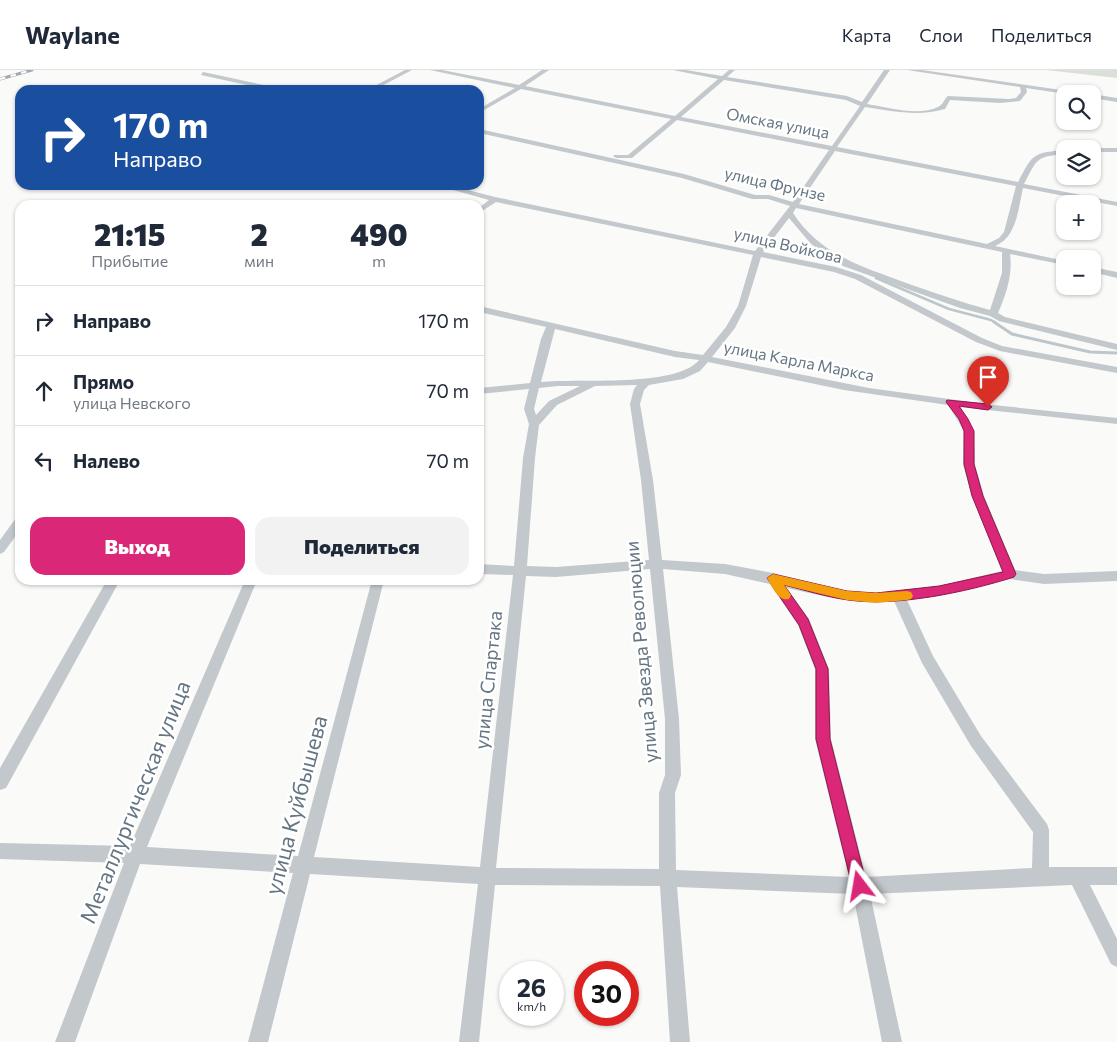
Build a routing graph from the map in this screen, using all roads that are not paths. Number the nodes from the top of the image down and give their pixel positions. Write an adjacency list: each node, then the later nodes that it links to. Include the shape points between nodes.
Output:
1 (409, 70): 12 (street)
2 (433, 70): 13 (street, Омская улица)
3 (546, 70): 13 (street)
4 (676, 70): 10 (street)
5 (732, 70): 10 (street)
6 (887, 70): 18 (street)
7 (910, 70): 8 (street)
8 (962, 73): 14 (street)
9 (203, 74): 11 (street)
10 (723, 78): 18 (street, via 847,98); 20 (street)
11 (255, 85)
12 (380, 85)
13 (520, 86): 19 (street); 20 (street, Омская улица)
14 (1023, 87): 15 (street); 18 (street, via 1024,92 1018,100 948,98 943,108 929,112)
15 (1056, 91)
16 (1101, 97): 17 (street)
17 (1117, 100)
18 (863, 105): 22 (street)
19 (484, 108)
20 (679, 117): 22 (street, Омская улица); 26 (street, via 630,157)
21 (484, 132): 26 (street, улица Фрунзе)
22 (833, 148): 27 (street, Омская улица); 32 (street)
23 (1101, 150): 24 (street)
24 (1117, 150)
25 (1056, 153): 27 (street, via 1036,156)
26 (606, 159): 32 (street, улица Фрунзе, via 684,176 755,197 769,197)
27 (1020, 185): 30 (street, Омская улица); 33 (street, via 1008,232 1002,240)
28 (459, 190): 29 (street, улица Войкова)
29 (495, 199): 31 (street); 35 (street, улица Войкова)
30 (1117, 204)
31 (484, 207)
32 (791, 209): 33 (street, улица Фрунзе); 35 (street); 40 (street, улица Войкова, via 797,227 831,256 846,264)
33 (990, 245): 34 (street, улица Фрунзе)
34 (1005, 249): 36 (street, улица Фрунзе); 40 (street, via 1008,257)
35 (758, 253): 43 (street, via 742,306); 44 (street, улица Войкова, via 858,277 965,334 1000,348)
36 (1056, 261)
37 (1101, 271): 38 (street)
38 (1117, 275)
39 (484, 310): 41 (street, улица Карла Маркса)
40 (993, 314): 42 (street, улица Войкова, via 1002,319)
41 (552, 325): 43 (street, улица Карла Маркса, via 675,354); 47 (street, улица Спартака)
42 (1117, 347)
43 (707, 358): 46 (street, via 696,369 680,377); 49 (street, улица Карла Маркса, via 813,381)
44 (1117, 370)
45 (594, 382): 46 (street); 47 (street); 51 (street, via 553,403)
46 (646, 382): 54 (street, улица Звезда Революции, via 639,389 635,404)
47 (536, 386): 48 (street); 51 (street, улица Спартака, via 529,409)
48 (484, 391)
49 (951, 402): 50 (street, улица Карла Маркса); 57 (street, via 969,431 969,464 978,496)
50 (1117, 421)
51 (534, 424): 56 (street, улица Спартака)
52 (15, 528): 53 (street)
53 (0, 549)
54 (656, 564): 56 (street); 59 (street, via 725,569); 72 (street, улица Звезда Революции, via 672,719 673,775 667,793)
55 (484, 569): 56 (street)
56 (520, 572): 68 (street, улица Спартака)
57 (1010, 574): 58 (street, via 1044,579); 63 (street)
58 (1117, 576)
59 (773, 578): 63 (street, via 847,596); 73 (street, via 804,623 822,669 823,739)
60 (111, 585): 64 (street)
61 (249, 585): 66 (street, Металлургическая улица)
62 (377, 585): 67 (street, улица Куйбышева)
63 (899, 597): 69 (street, via 927,659 976,741 1041,830)
64 (0, 784)
65 (0, 851): 66 (street)
66 (135, 855): 67 (street); 75 (street, Металлургическая улица)
67 (303, 865): 68 (street); 76 (street, улица Куйбышева)
68 (488, 876): 72 (street); 77 (street, улица Спартака)
69 (1043, 876): 70 (street); 73 (street)
70 (1077, 876): 71 (street); 74 (street)
71 (1117, 876)
72 (668, 878): 73 (street); 78 (street, улица Звезда Революции)
73 (860, 886): 79 (street)
74 (1117, 958)
75 (65, 1042)
76 (258, 1042)
77 (469, 1042)
78 (680, 1042)
79 (892, 1042)

